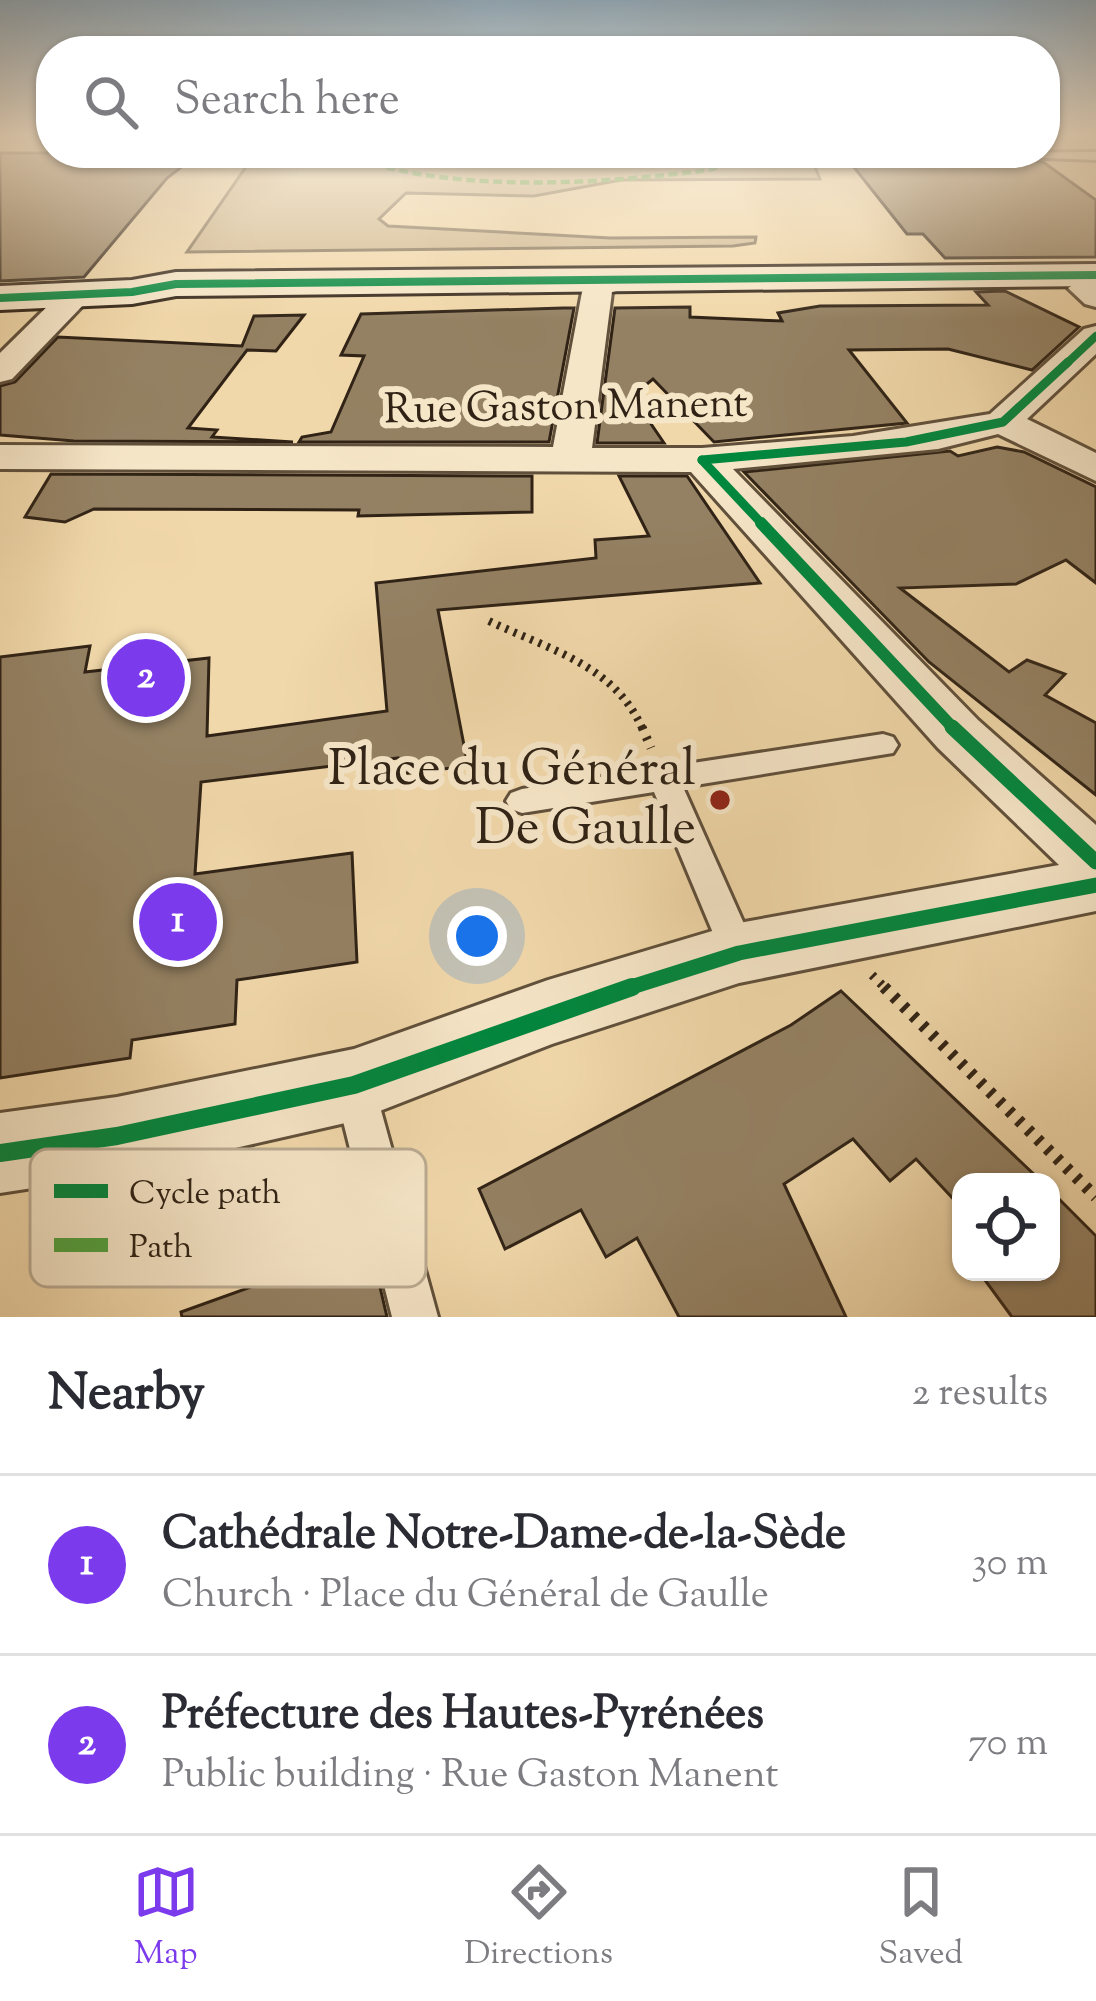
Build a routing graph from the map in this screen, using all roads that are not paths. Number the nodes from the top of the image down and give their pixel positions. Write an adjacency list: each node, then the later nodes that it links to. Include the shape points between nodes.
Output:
1 (609, 286): 2 (street); 3 (street); 9 (street)
2 (1093, 287)
3 (77, 294): 4 (street); 6 (street)
4 (0, 298)
5 (1096, 336): 7 (street)
6 (0, 372)
7 (1003, 422): 10 (street, Rue Gaston Manent, via 906,442); 11 (street)
8 (0, 457): 9 (street, Rue Gaston Manent)
9 (571, 459): 10 (street, Rue Gaston Manent)
10 (702, 460): 15 (street, via 958,734)
11 (1096, 469)
12 (883, 745): 13 (lane)
13 (664, 778): 14 (lane); 17 (lane)
14 (522, 801)
15 (1096, 862)
16 (1096, 885): 17 (street)
17 (739, 953): 18 (street)
18 (354, 1085): 20 (street); 21 (lane)
19 (30, 1149): 22 (street)
20 (32, 1149)
21 (371, 1149)
22 (0, 1154)
23 (407, 1287): 24 (lane)
24 (415, 1317)

